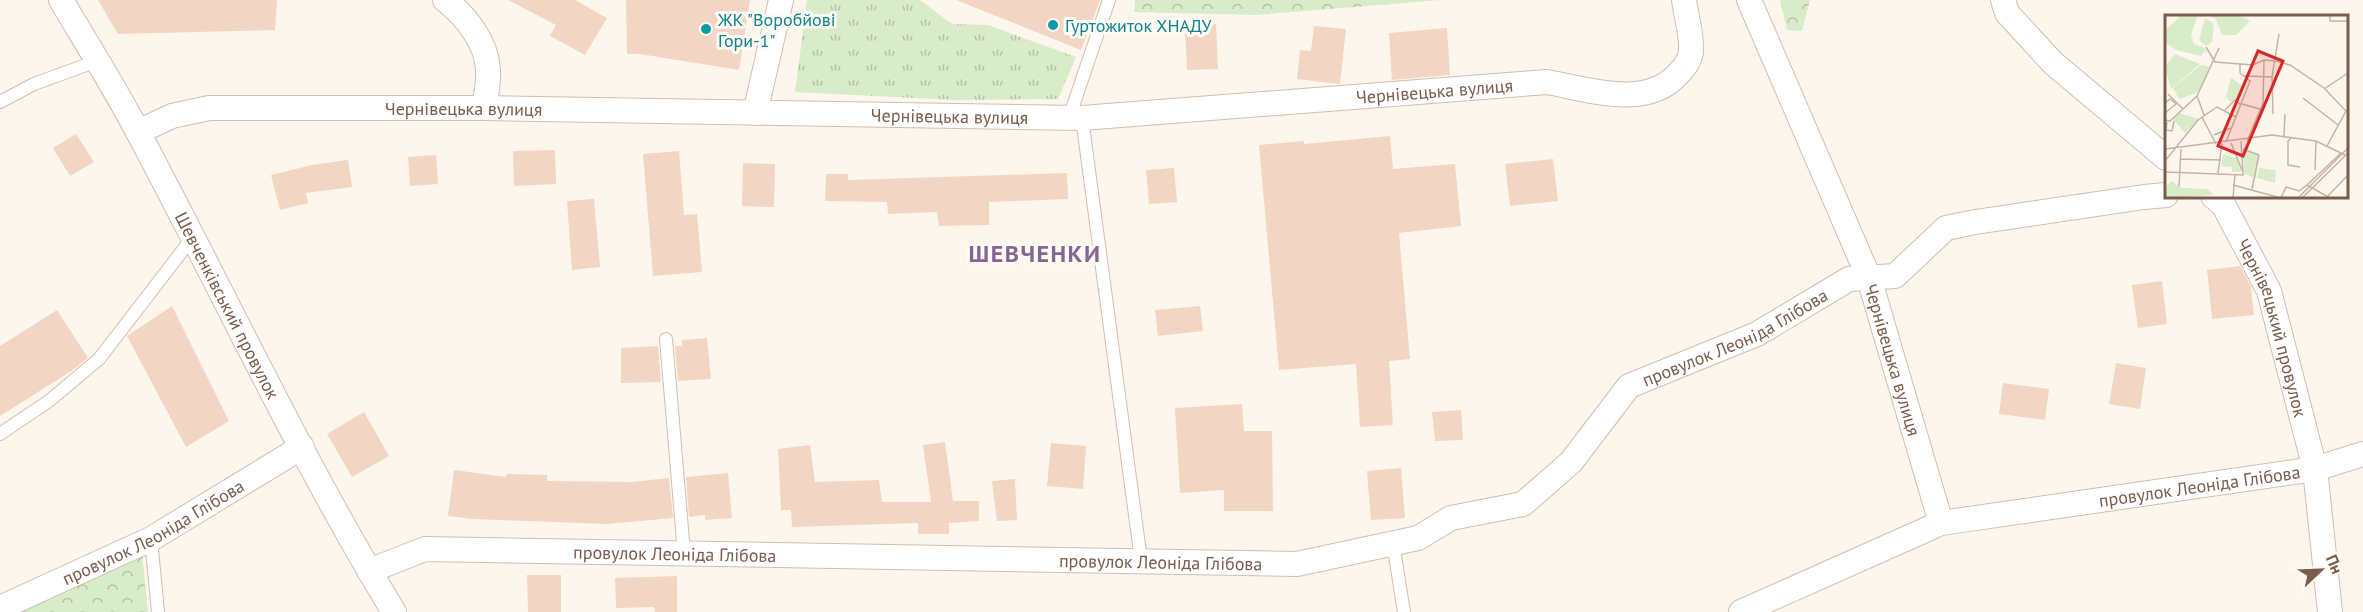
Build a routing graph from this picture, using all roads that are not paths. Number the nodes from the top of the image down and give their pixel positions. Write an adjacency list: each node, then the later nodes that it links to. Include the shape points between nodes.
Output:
1 (61, 0): 8 (street, Шевченківський провулок)
2 (445, 0): 10 (street, via 479,37 489,70)
3 (781, 0): 11 (street)
4 (1109, 0): 12 (lane)
5 (1684, 0): 12 (street, Чернівецька вулиця, via 1691,52 1684,68 1657,90 1622,95 1546,82)
6 (1749, 0): 18 (street, Чернівецька вулиця)
7 (2003, 0): 14 (street, via 2007,13 2053,63)
8 (97, 61): 9 (lane, via 34,84); 13 (street, Шевченківський провулок)
9 (0, 102)
10 (484, 108): 11 (street, Чернівецька вулиця); 13 (street, Чернівецька вулиця, via 209,108 172,116)
11 (755, 113): 12 (street, Чернівецька вулиця)
12 (1076, 118): 28 (lane)
13 (138, 132): 17 (street, Шевченківський провулок)
14 (2165, 157)
15 (2165, 195): 18 (street, провулок Леоніда Глібова, via 1946,228 1895,276)
16 (2215, 198): 23 (street, Чернівецький провулок, via 2224,206 2269,291)
17 (193, 237): 20 (lane, via 99,359 49,401); 21 (street, Шевченківський провулок)
18 (1869, 278): 24 (street, Чернівецька вулиця); 26 (street, провулок Леоніда Глібова, via 1850,279 1757,334 1629,386 1571,462 1523,504 1451,518 1418,538)
19 (666, 339): 27 (lane)
20 (0, 434)
21 (302, 447): 25 (street, провулок Леоніда Глібова); 29 (street, Шевченківський провулок)
22 (2363, 454): 23 (street, провулок Леоніда Глібова)
23 (2315, 469): 24 (street, провулок Леоніда Глібова); 35 (street, Чернівецький провулок)
24 (1941, 523): 34 (street)
25 (151, 540): 30 (street, провулок Леоніда Глібова); 31 (lane)
26 (1393, 543): 28 (street, провулок Леоніда Глібова, via 1297,564); 33 (lane)
27 (684, 553): 28 (street, провулок Леоніда Глібова); 29 (street, провулок Леоніда Глібова, via 425,549)
28 (1141, 560)
29 (369, 571): 32 (street, Шевченківський провулок)
30 (0, 608)
31 (158, 612)
32 (394, 612)
33 (1404, 612)
34 (1741, 612)
35 (2330, 612)

